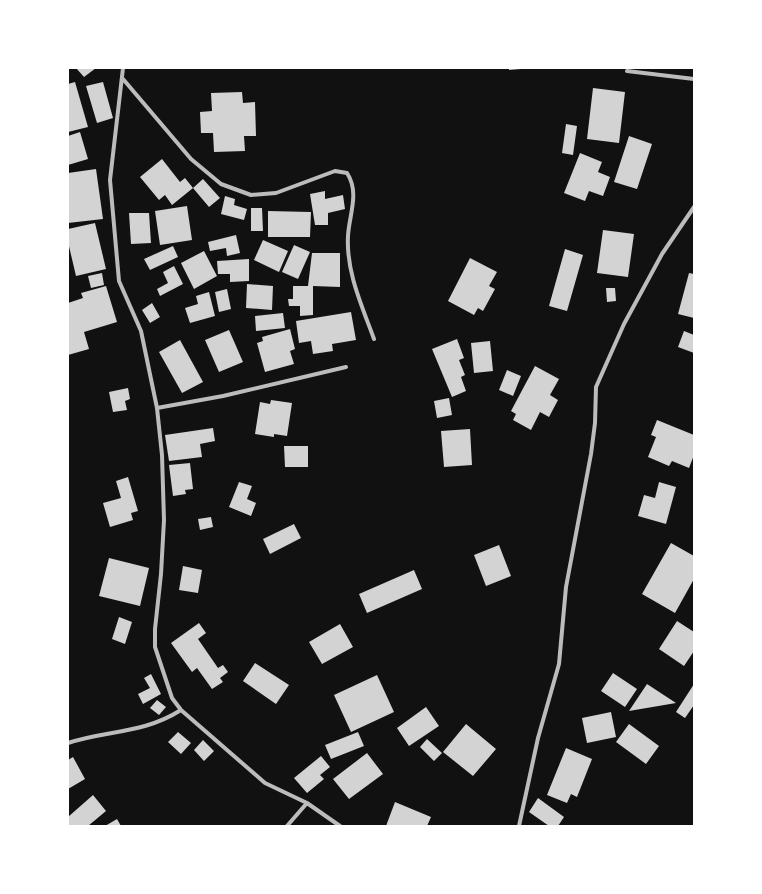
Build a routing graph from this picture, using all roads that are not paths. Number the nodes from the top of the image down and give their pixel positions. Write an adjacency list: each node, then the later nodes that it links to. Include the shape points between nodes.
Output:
1 (123, 68): 3 (street)
2 (627, 71): 4 (street)
3 (123, 79): 6 (street, via 191,159 221,184 251,195 276,192 335,171 347,173 352,181 354,198 348,236 350,263 356,290); 8 (street, via 110,180 119,281 141,331)
4 (694, 79)
5 (694, 207): 14 (street, via 662,254 624,324 596,387 591,454 566,587 559,664 538,738)
6 (374, 339)
7 (346, 367): 8 (street, via 223,396)
8 (157, 408): 9 (street, via 162,455 164,520 155,647 172,698)
9 (181, 710): 10 (street, via 165,720 148,726); 11 (street, via 265,783)
10 (68, 743)
11 (307, 803): 12 (street); 13 (street)
12 (287, 826)
13 (340, 826)
14 (519, 826)

